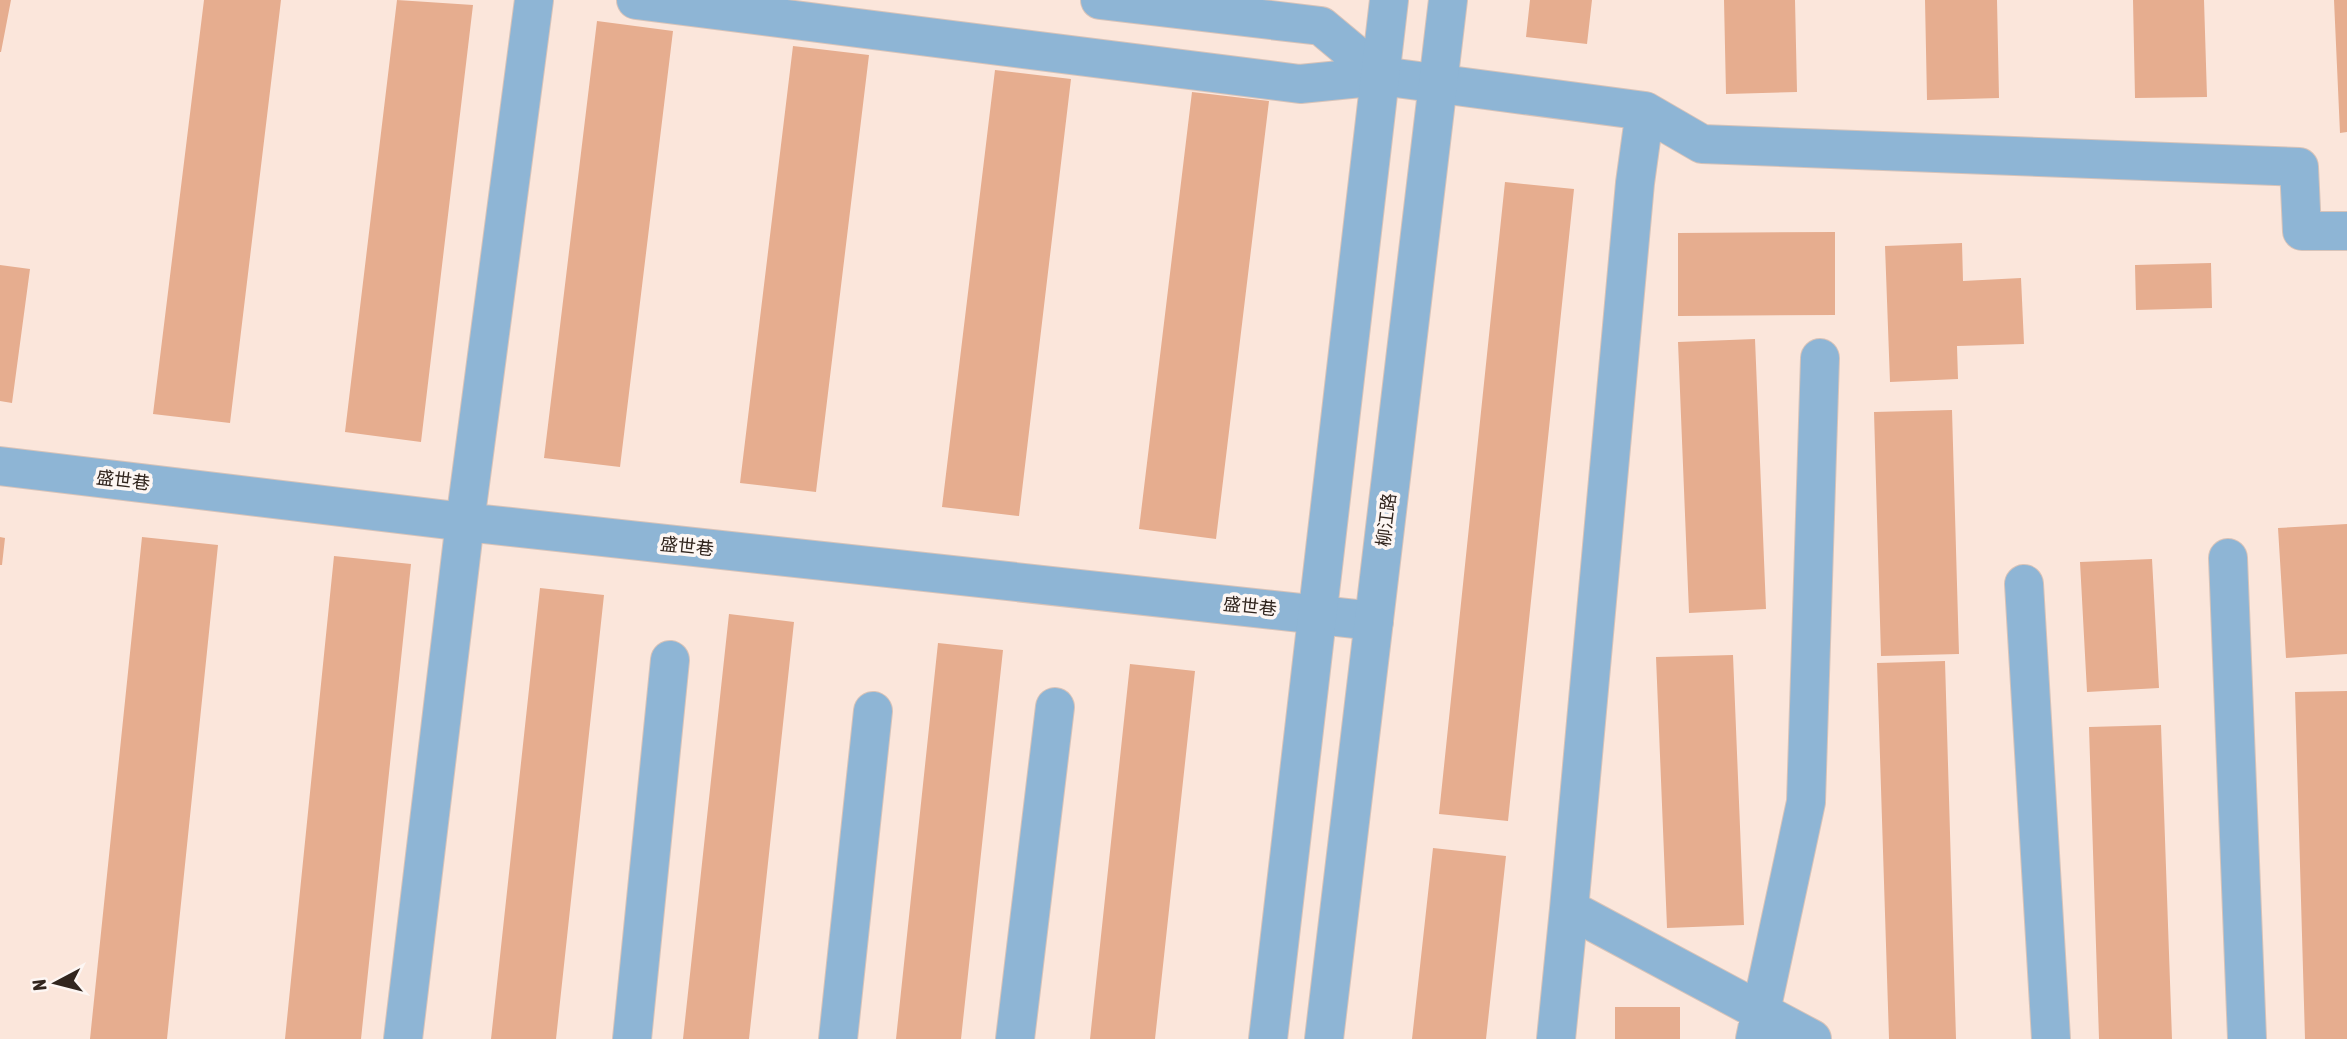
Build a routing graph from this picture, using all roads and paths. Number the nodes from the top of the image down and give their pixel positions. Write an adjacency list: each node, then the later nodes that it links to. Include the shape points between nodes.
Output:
1 (534, 0): 12 (street)
2 (636, 0): 6 (street, via 1300,84)
3 (1100, 0): 6 (street, via 1321,26)
4 (1389, 0): 6 (street)
5 (1448, 0): 7 (street, 柳江路)
6 (1381, 76): 7 (street); 15 (street)
7 (1440, 83): 8 (street); 16 (street, 柳江路)
8 (1645, 111): 9 (street, via 1702,144 2300,167 2302,230); 20 (street)
9 (2347, 230)
10 (1820, 358): 21 (street, via 1806,802)
11 (0, 466): 12 (street, 盛世巷)
12 (465, 522): 15 (street, 盛世巷); 22 (street)
13 (2228, 558): 31 (street)
14 (2024, 584): 30 (street)
15 (1320, 614): 16 (street, 盛世巷); 26 (street)
16 (1374, 621): 27 (street, 柳江路)
17 (670, 660): 23 (street)
18 (1055, 707): 25 (street)
19 (873, 711): 24 (street)
20 (1569, 909): 21 (street); 28 (street)
21 (1758, 1024): 29 (street)
22 (403, 1039)
23 (632, 1039)
24 (838, 1039)
25 (1015, 1039)
26 (1268, 1039)
27 (1324, 1039)
28 (1556, 1039)
29 (1812, 1039)
30 (2051, 1039)
31 (2248, 1039)

